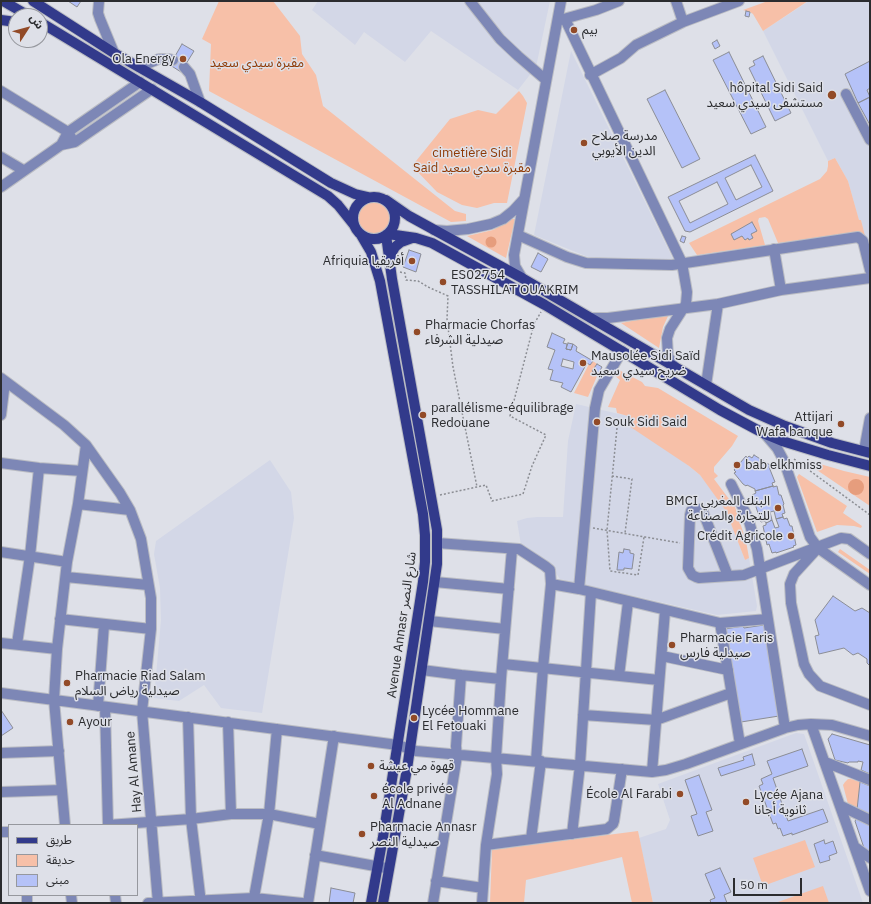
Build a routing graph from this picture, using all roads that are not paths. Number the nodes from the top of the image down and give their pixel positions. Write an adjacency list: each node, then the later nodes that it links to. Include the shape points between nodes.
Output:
1 (3, 1): 9 (main road)
2 (36, 1): 13 (main road)
3 (99, 1): 13 (street, via 98,13)
4 (470, 1): 18 (street, via 500,39)
5 (561, 1): 10 (street)
6 (619, 1): 10 (street)
7 (676, 1): 11 (street)
8 (739, 1): 11 (street)
9 (15, 8)
10 (561, 20): 17 (street); 18 (street)
11 (683, 22): 17 (street, via 636,45 621,58)
12 (48, 27): 19 (main road)
13 (114, 53): 15 (main road)
14 (173, 60): 15 (street, via 159,59)
15 (139, 67): 23 (main road)
16 (184, 67): 23 (street, via 190,74)
17 (590, 74): 41 (street)
18 (546, 80): 32 (street)
19 (140, 82): 20 (main road); 24 (street)
20 (152, 89): 26 (street); 34 (main road, via 328,196)
21 (1, 91): 24 (street)
22 (846, 94): 25 (street)
23 (200, 102): 31 (main road, via 331,183)
24 (68, 132): 26 (street); 27 (street)
25 (870, 140)
26 (75, 142): 27 (street)
27 (61, 145): 29 (street)
28 (1, 157): 29 (street)
29 (23, 170): 30 (street)
30 (1, 187)
31 (368, 197): 33 (main road, via 381,197); 34 (main road, via 357,204 353,211)
32 (524, 199): 35 (street, via 513,211 491,224 468,229); 38 (street)
33 (386, 200): 35 (main road); 37 (main road, via 394,210 395,217 395,223)
34 (354, 225): 36 (main road)
35 (434, 230): 44 (main road)
36 (361, 235): 37 (main road, via 374,239); 121 (main road, Avenue Annasr شارع النصر, via 371,252 380,281 425,535 424,569)
37 (387, 235): 39 (main road); 42 (main road, Avenue Annasr شارع النصر)
38 (518, 235): 41 (street, via 586,263); 44 (street, via 514,262)
39 (416, 238): 42 (main road, via 408,238 395,247 391,254); 50 (main road, via 432,243)
40 (774, 249): 41 (street); 43 (street, via 858,237 863,242); 46 (street)
41 (682, 263): 48 (street, via 687,298)
42 (390, 266): 66 (main road, Avenue Annasr شارع النصر, via 437,530)
43 (870, 270)
44 (522, 278): 49 (main road)
45 (870, 278): 46 (street)
46 (781, 290): 47 (street)
47 (718, 304): 48 (street); 53 (street)
48 (685, 308): 49 (street); 51 (street, via 675,320 667,338 668,356)
49 (591, 318): 51 (main road)
50 (622, 351): 56 (main road); 81 (street, via 599,390 595,408)
51 (674, 366): 53 (main road)
52 (3, 383): 54 (street); 57 (street, Hay Al Amane, via 64,425)
53 (706, 385): 58 (main road, via 749,410 785,426)
54 (1, 415)
55 (870, 418): 58 (street)
56 (765, 434): 60 (main road); 67 (street, via 784,461 810,537)
57 (86, 445): 62 (street); 65 (street, Hay Al Amane)
58 (867, 452)
59 (1, 463): 61 (street)
60 (870, 466)
61 (39, 468): 62 (street); 71 (street)
62 (82, 471): 64 (street)
63 (730, 484): 73 (street, via 748,518)
64 (78, 504): 65 (street); 72 (street)
65 (130, 510): 77 (street, Hay Al Amane, via 141,539)
66 (437, 543): 68 (street); 76 (main road, Avenue Annasr شارع النصر)
67 (818, 548): 70 (street, via 846,538); 73 (street); 79 (street); 108 (street, via 794,574 790,584 790,603 804,664 820,686)
68 (512, 549): 78 (street, via 519,549 546,566 550,570); 80 (street)
69 (1, 552): 71 (street)
70 (870, 554)
71 (30, 556): 72 (street); 93 (street)
72 (67, 562): 75 (street)
73 (761, 570): 74 (street); 86 (street)
74 (728, 576): 74 (street, via 700,578 692,575 688,568 692,510 698,508 703,512)
75 (66, 578): 77 (street); 85 (street)
76 (435, 582): 80 (street); 87 (main road, Avenue Annasr شارع النصر)
77 (148, 584): 90 (street, Hay Al Amane, via 151,598)
78 (551, 584): 81 (street); 97 (street)
79 (870, 584)
80 (509, 589): 91 (street)
81 (579, 589): 82 (street)
82 (591, 592): 83 (street); 100 (street)
83 (628, 602): 84 (street); 102 (street)
84 (665, 611): 88 (street); 95 (street)
85 (60, 619): 89 (street); 94 (street)
86 (768, 619): 88 (street); 116 (street)
87 (430, 621): 91 (street); 98 (main road, Avenue Annasr شارع النصر)
88 (720, 624): 99 (street)
89 (104, 625): 90 (street); 109 (street)
90 (151, 629): 110 (street, Hay Al Amane)
91 (505, 629): 96 (street)
92 (1, 643): 93 (street)
93 (17, 644): 94 (street)
94 (57, 649): 107 (street)
95 (662, 656): 99 (street); 104 (street)
96 (503, 664): 97 (street); 103 (street)
97 (543, 668): 100 (street); 127 (street)
98 (422, 670): 101 (street); 122 (main road, Avenue Annasr شارع النصر)
99 (728, 670): 106 (street)
100 (586, 673): 102 (street); 111 (street)
101 (461, 675): 103 (street); 125 (street)
102 (619, 676): 104 (street)
103 (501, 679): 126 (street)
104 (659, 680): 113 (street)
105 (1, 693): 107 (street)
106 (732, 693): 113 (street); 120 (street)
107 (54, 700): 109 (street); 123 (street)
108 (870, 705)
109 (101, 706): 110 (street); 144 (street)
110 (142, 711): 112 (street); 142 (street, Hay Al Amane)
111 (583, 715): 113 (street); 129 (street)
112 (188, 717): 114 (street); 140 (street)
113 (656, 720): 131 (street)
114 (228, 722): 117 (street); 138 (street)
115 (811, 724): 116 (street); 119 (street, via 832,725); 128 (street)
116 (785, 728): 120 (street)
117 (277, 729): 118 (street); 139 (street)
118 (334, 736): 121 (street); 146 (street)
119 (870, 736)
120 (740, 744): 131 (street, via 686,764)
121 (398, 745): 122 (street); 136 (main road, Avenue Annasr شارع النصر)
122 (410, 748): 125 (street); 137 (main road, Avenue Annasr شارع النصر)
123 (59, 751): 124 (street); 133 (street)
124 (1, 753)
125 (457, 756): 126 (street); 155 (street)
126 (496, 758): 127 (street); 149 (street, via 497,774)
127 (539, 761): 129 (street); 148 (street)
128 (825, 762): 132 (street); 135 (street)
129 (580, 765): 130 (street); 147 (street)
130 (622, 769): 131 (street); 147 (street, via 613,824 607,829)
131 (652, 772)
132 (870, 780)
133 (62, 790): 134 (street); 143 (street)
134 (1, 792)
135 (841, 806): 141 (street); 150 (street)
136 (387, 810): 137 (street); 153 (main road, Avenue Annasr شارع النصر)
137 (399, 813): 154 (main road, Avenue Annasr شارع النصر)
138 (231, 814): 139 (street); 140 (street)
139 (269, 814): 146 (street); 158 (street)
140 (191, 819): 142 (street); 159 (street)
141 (870, 820)
142 (151, 822): 145 (street); 160 (street, Hay Al Amane)
143 (65, 824)
144 (108, 824)
145 (122, 824)
146 (320, 824): 151 (street)
147 (572, 834): 148 (street)
148 (531, 839): 149 (street)
149 (486, 845): 156 (street)
150 (855, 847): 152 (street); 157 (street)
151 (315, 855): 153 (street); 162 (street)
152 (870, 858)
153 (378, 866): 154 (street); 163 (main road, Avenue Annasr شارع النصر)
154 (389, 868): 164 (main road, Avenue Annasr شارع النصر)
155 (436, 881): 156 (street); 165 (street)
156 (483, 888): 166 (street)
157 (870, 891)
158 (253, 901): 159 (street); 161 (street)
159 (201, 902): 160 (street)
160 (155, 903)
161 (302, 903)
162 (308, 903)
163 (371, 903)
164 (383, 903)
165 (433, 903)
166 (482, 903)

